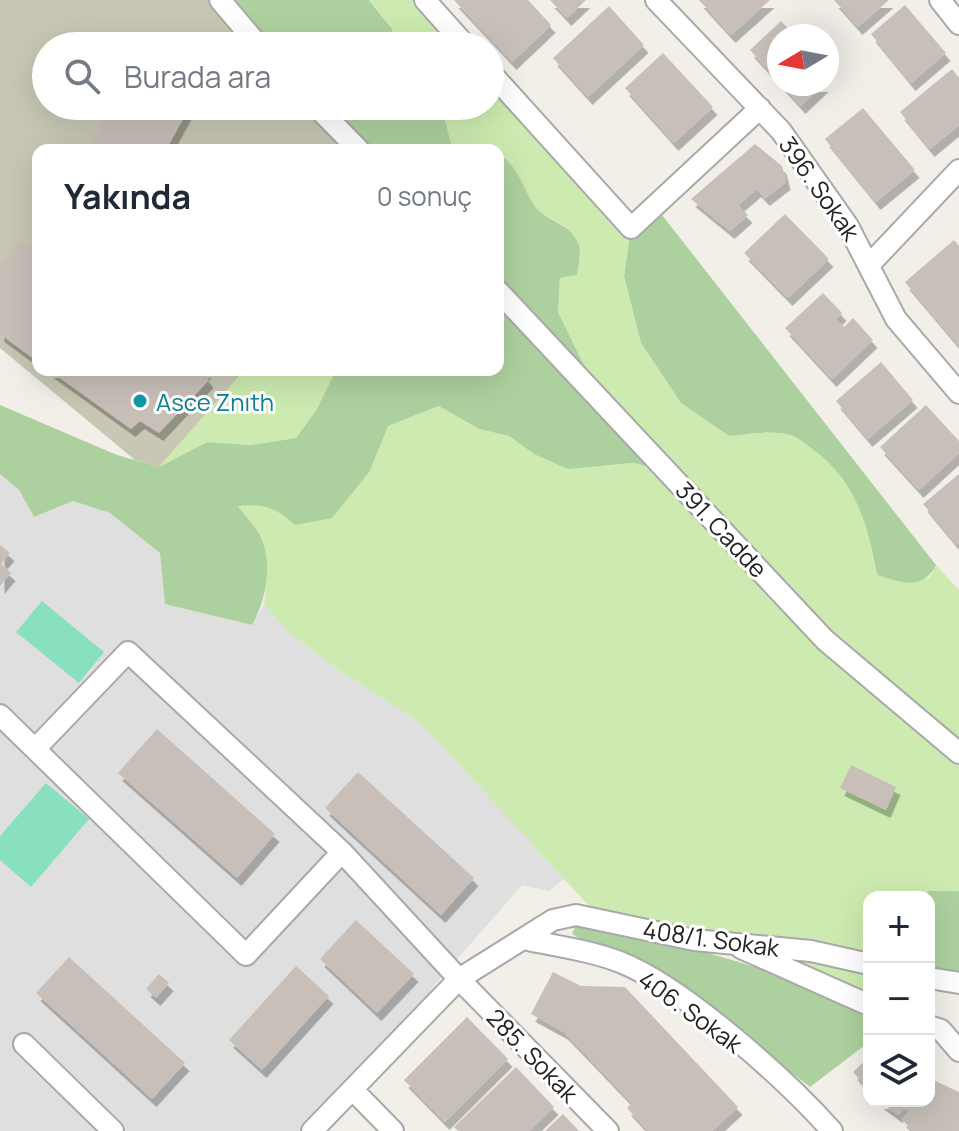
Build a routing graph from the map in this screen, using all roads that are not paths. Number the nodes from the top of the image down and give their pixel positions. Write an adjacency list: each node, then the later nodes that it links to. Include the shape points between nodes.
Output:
1 (220, 0): 6 (street)
2 (425, 0): 7 (street)
3 (656, 0): 9 (street, 396. Sokak)
4 (940, 0): 5 (street)
5 (959, 24)
6 (247, 32)
7 (454, 32)
8 (504, 87): 9 (street, via 631,228)
9 (760, 108): 13 (street, 396. Sokak, via 815,179)
10 (330, 120): 11 (street)
11 (353, 144)
12 (959, 170): 13 (street)
13 (870, 264): 15 (street, 396. Sokak, via 896,319)
14 (504, 297): 18 (street, 391. Cadde, via 825,640)
15 (959, 393)
16 (0, 715): 17 (street)
17 (35, 749): 19 (street, 285. Sokak, via 128,652); 19 (street, via 246,955)
18 (959, 753)
19 (342, 852): 23 (street, 285. Sokak)
20 (523, 939): 21 (street, 408/1. Sokak, via 553,920 576,915); 23 (street); 35 (street, 406. Sokak, via 600,955 645,975 750,1054)
21 (731, 943): 22 (street, 408/1. Sokak); 26 (street)
22 (865, 963)
23 (459, 979): 30 (street); 34 (street, 285. Sokak)
24 (935, 979): 25 (street)
25 (959, 983)
26 (863, 1002)
27 (935, 1028): 29 (street)
28 (24, 1044): 31 (street)
29 (959, 1051)
30 (354, 1091): 32 (street); 33 (street)
31 (113, 1131)
32 (312, 1131)
33 (393, 1131)
34 (608, 1131)
35 (832, 1131)

